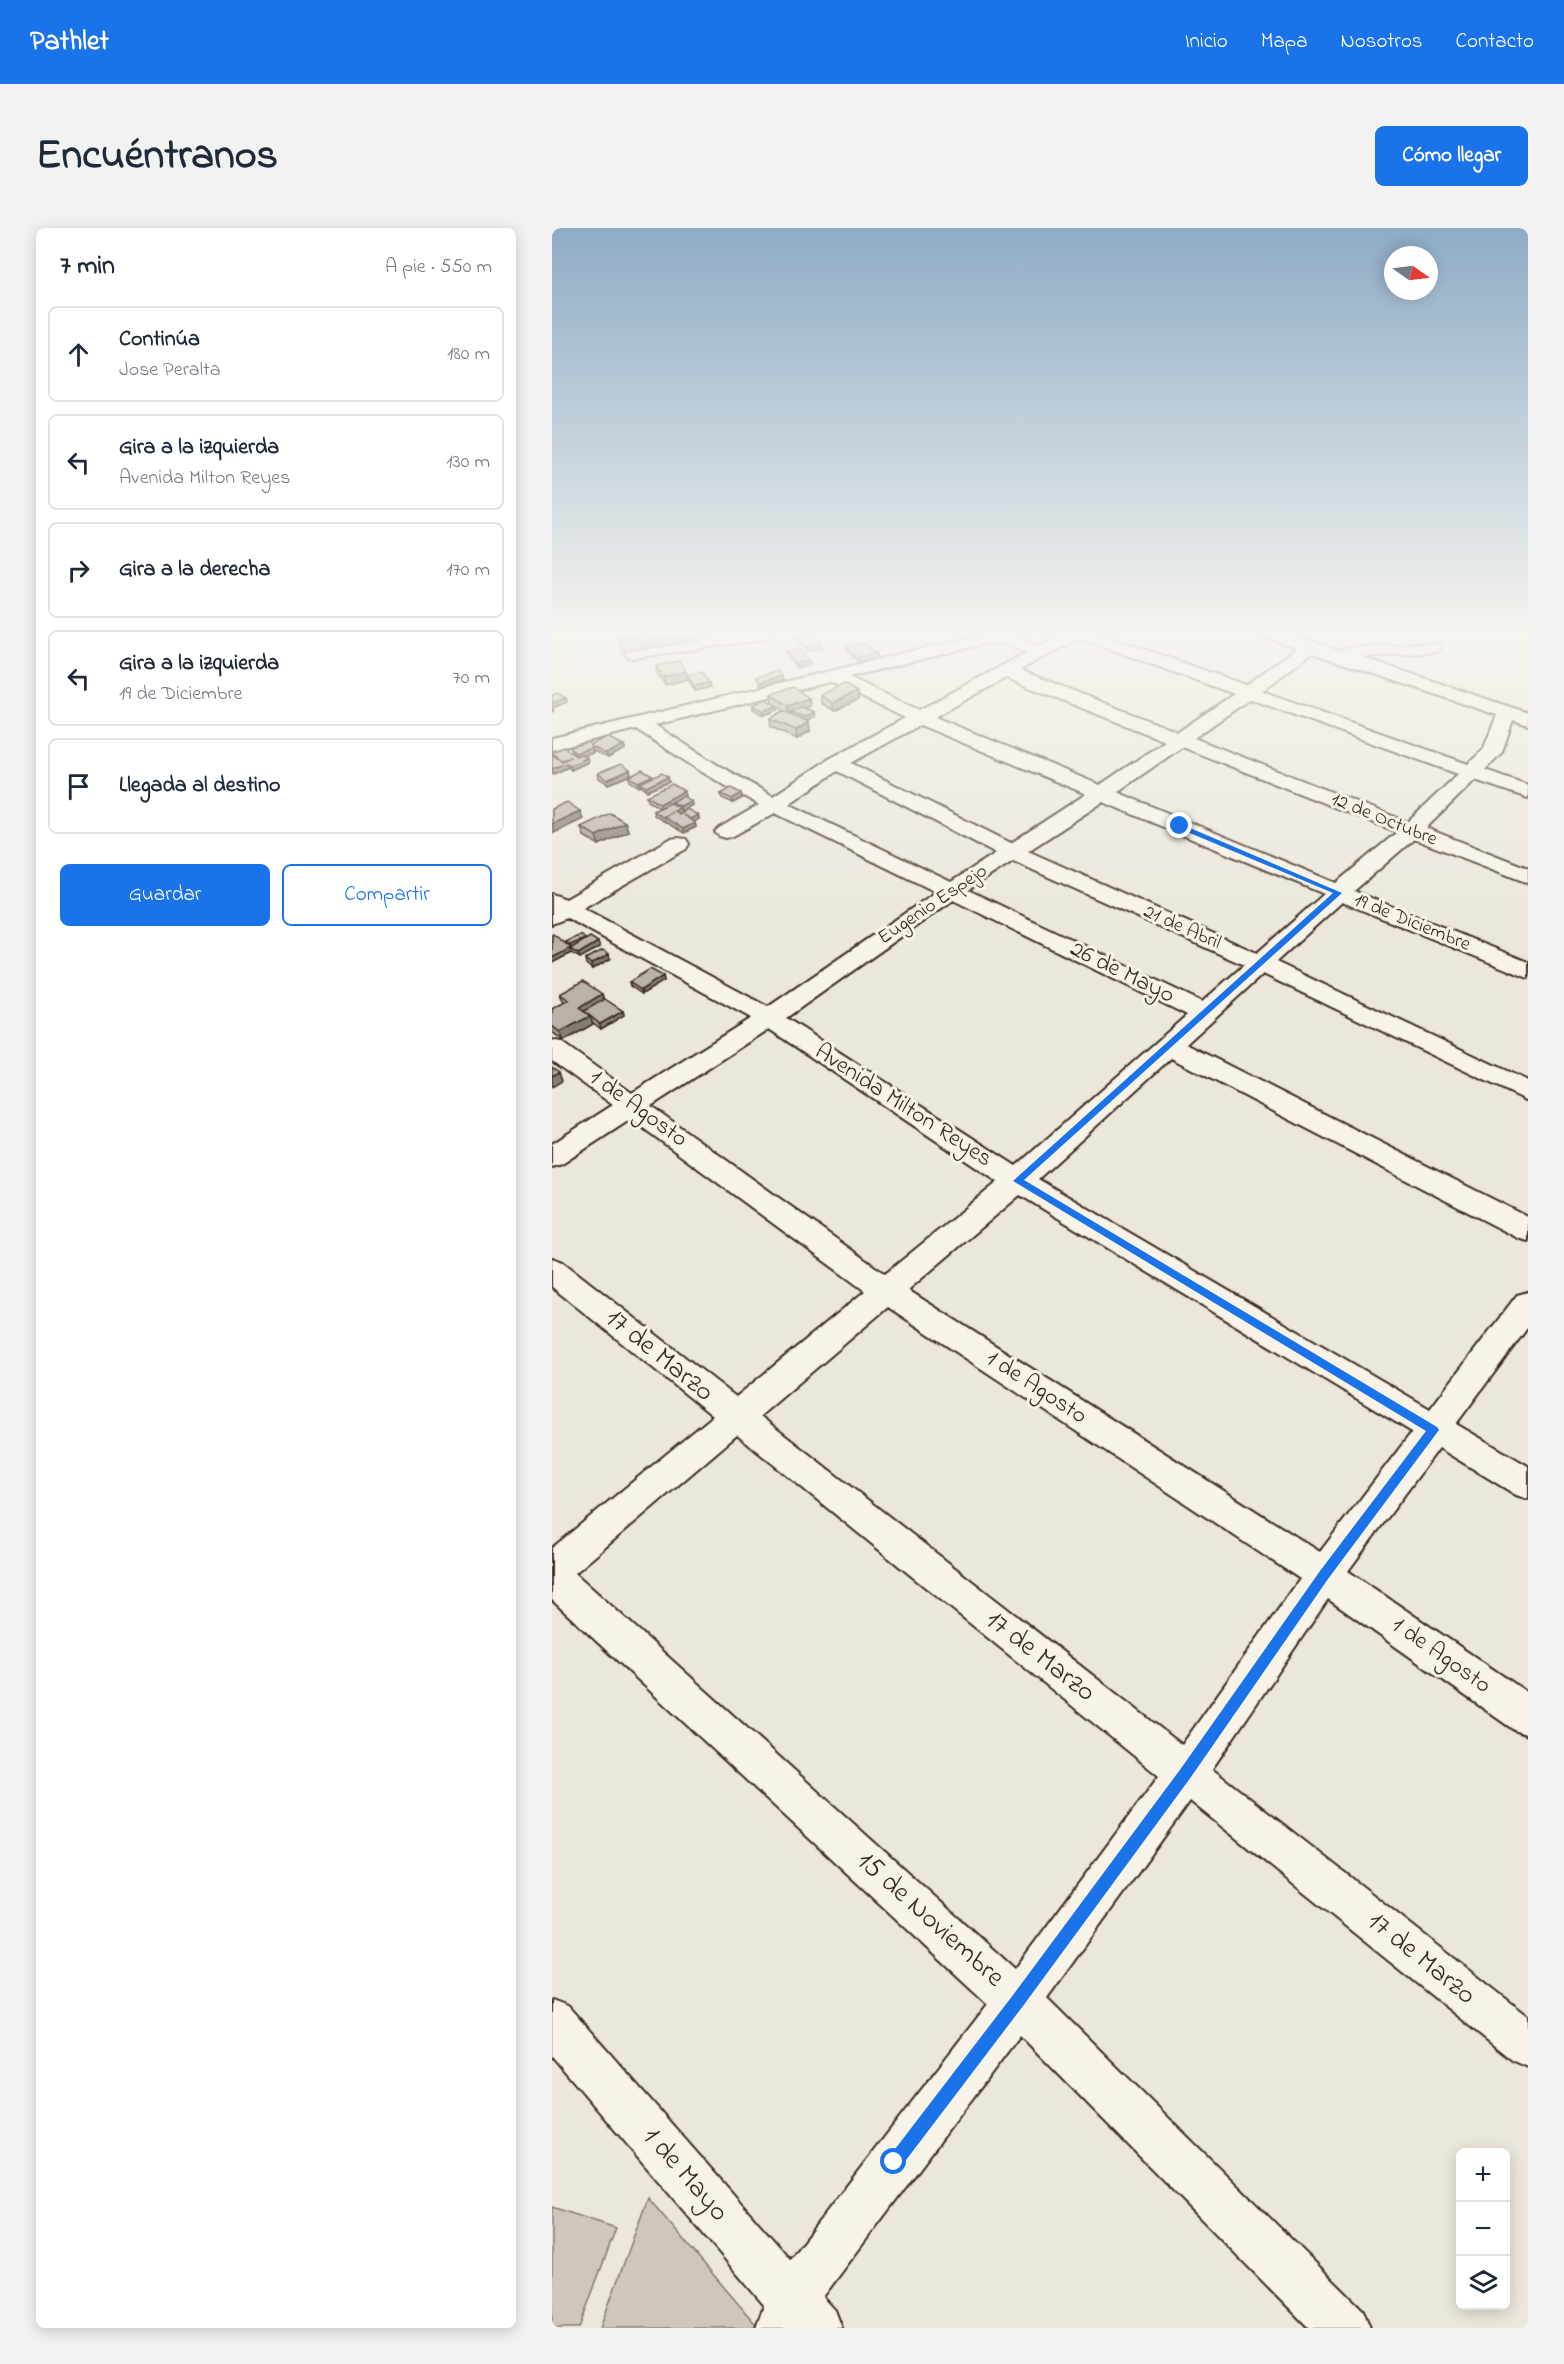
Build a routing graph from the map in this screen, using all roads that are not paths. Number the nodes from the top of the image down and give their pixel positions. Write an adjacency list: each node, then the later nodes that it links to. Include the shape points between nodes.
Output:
1 (619, 729): 10 (street)
2 (649, 729): 15 (street, 26 de Mayo)
3 (897, 729): 11 (street)
4 (947, 729): 14 (street, 19 de Diciembre)
5 (1158, 729): 9 (street, 12 de Octubre)
6 (1194, 729): 9 (street, Eugenio Espejo)
7 (1355, 729): 12 (street)
8 (1499, 729): 12 (street, via 1492,752)
9 (1181, 738): 14 (street, Eugenio Espejo); 16 (street, 12 de Octubre)
10 (552, 744)
11 (836, 763): 15 (street); 19 (street, 21 de Abril)
12 (1473, 772): 13 (street); 16 (street)
13 (1528, 792)
14 (1101, 794): 19 (street, Eugenio Espejo); 22 (street, 19 de Diciembre)
15 (774, 805): 17 (street); 21 (street, 26 de Mayo)
16 (1411, 831): 20 (street, 12 de Octubre); 22 (street)
17 (726, 832)
18 (678, 844): 23 (street)
19 (1012, 852): 21 (street, Eugenio Espejo); 24 (street, 21 de Abril)
20 (1528, 876)
21 (952, 891): 26 (street, Eugenio Espejo); 27 (street, 26 de Mayo, via 1204,1013)
22 (1338, 893): 24 (street); 25 (street, 19 de Diciembre)
23 (556, 909): 26 (street, Avenida Milton Reyes)
24 (1262, 964): 27 (street); 29 (street, 21 de Abril)
25 (1528, 971)
26 (769, 1018): 30 (street, Eugenio Espejo); 32 (street, Avenida Milton Reyes)
27 (1169, 1046): 32 (street); 33 (street, 26 de Mayo)
28 (552, 1048): 30 (street, 1 de Agosto)
29 (1528, 1092)
30 (634, 1106): 31 (street, Eugenio Espejo); 35 (street, 1 de Agosto)
31 (552, 1157)
32 (1018, 1181): 35 (street); 38 (street, Avenida Milton Reyes)
33 (1528, 1230)
34 (552, 1270): 37 (street, 17 de Marzo)
35 (886, 1291): 37 (street); 41 (street, 1 de Agosto)
36 (1528, 1304): 38 (street)
37 (735, 1417): 40 (street); 44 (street, 17 de Marzo)
38 (1433, 1430): 39 (street, Avenida Milton Reyes); 41 (street)
39 (1528, 1484)
40 (552, 1570)
41 (1324, 1575): 43 (street, 1 de Agosto); 44 (street)
42 (552, 1576): 45 (street, 15 de Noviembre)
43 (1528, 1716)
44 (1187, 1772): 45 (street); 47 (street, 17 de Marzo)
45 (1018, 2001): 48 (street); 49 (street, 15 de Noviembre)
46 (552, 2022): 48 (street, 1 de Mayo)
47 (1528, 2044)
48 (796, 2318)
49 (1345, 2328)

